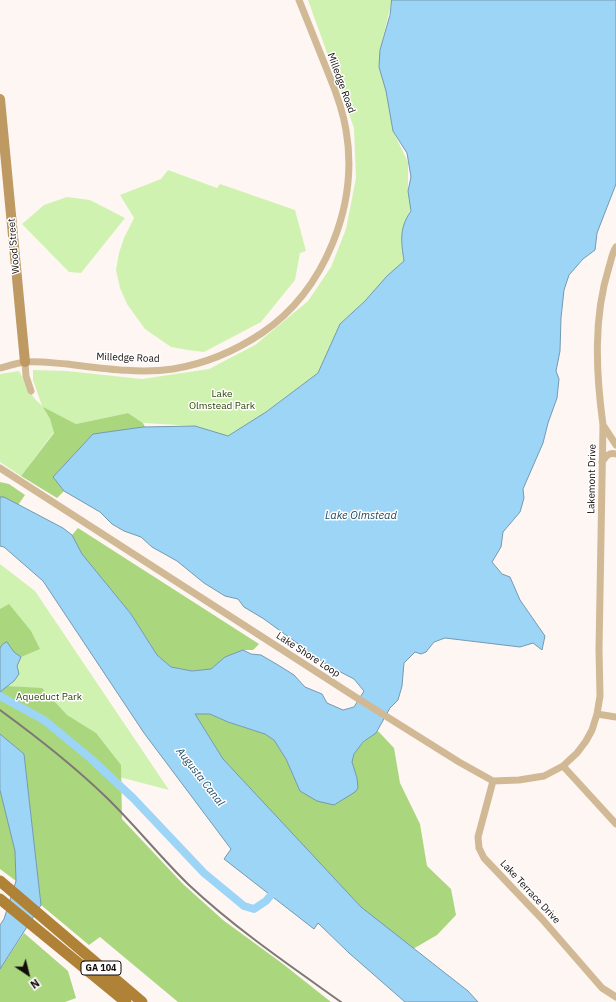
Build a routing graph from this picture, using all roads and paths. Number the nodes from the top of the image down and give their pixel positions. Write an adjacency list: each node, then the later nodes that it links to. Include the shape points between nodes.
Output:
1 (299, 0): 4 (street, Milledge Road, via 339,100 346,130 348,157 348,188 342,217 318,272 301,295 285,314 262,333 240,347 194,364 172,369 117,370)
2 (0, 99): 4 (street, Wood Street)
3 (616, 247): 7 (street, Lakemont Drive, via 603,285 597,341 598,391)
4 (25, 362): 5 (street, Milledge Road); 6 (street, Wood Street)
5 (0, 368)
6 (31, 391)
7 (603, 425): 8 (street); 10 (street, Lakemont Drive)
8 (616, 445)
9 (616, 454): 10 (street, via 606,456)
10 (602, 462): 12 (street, Lakemont Drive, via 600,696)
11 (0, 468): 15 (street, Lake Shore Loop, via 357,698)
12 (597, 714): 13 (street); 14 (street, via 586,741 577,754)
13 (616, 717)
14 (563, 766): 15 (street, via 544,776); 16 (street)
15 (492, 781): 19 (street, Lake Terrace Drive, via 478,838 484,858 602,988)
16 (616, 824)
17 (0, 881): 21 (main road, GA 104)
18 (0, 899): 20 (main road, GA 104)
19 (616, 997)
20 (126, 1002)
21 (142, 1002)

